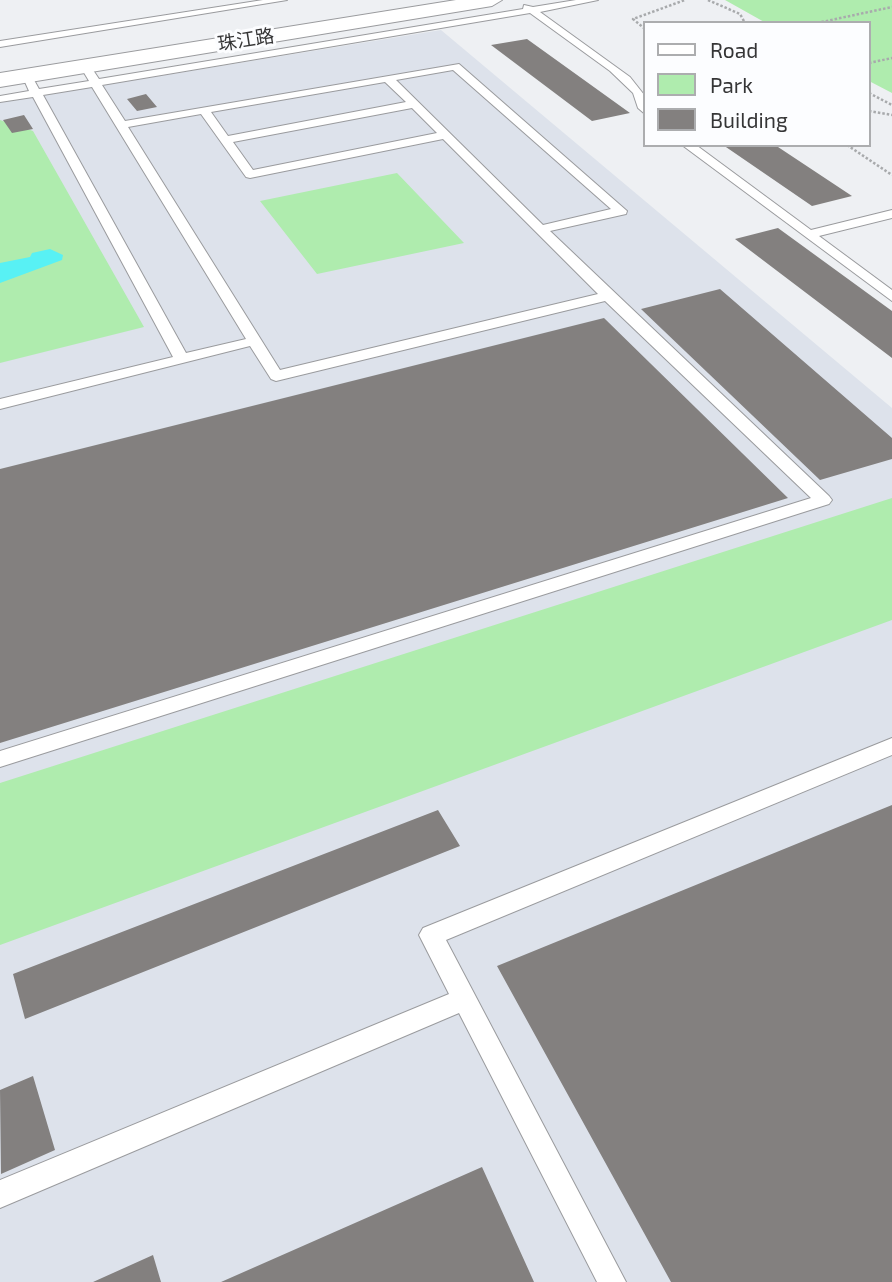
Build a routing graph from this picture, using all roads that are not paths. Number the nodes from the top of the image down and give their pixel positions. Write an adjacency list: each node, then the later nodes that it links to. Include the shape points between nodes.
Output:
1 (492, 0): 8 (street, 珠江路)
2 (517, 0): 5 (lane)
3 (593, 0): 5 (lane)
4 (289, 5): 6 (lane); 7 (street, 珠江路)
5 (531, 10): 8 (lane); 15 (lane, via 624,78 640,94)
6 (0, 44)
7 (0, 57)
8 (91, 74): 11 (street, 珠江路); 16 (lane)
9 (388, 78): 13 (lane); 14 (lane); 21 (lane, via 455,66 621,211)
10 (0, 80): 11 (street, 珠江路)
11 (31, 84): 12 (lane); 26 (lane)
12 (0, 99)
13 (415, 104): 17 (lane); 18 (lane)
14 (204, 110): 16 (lane); 18 (lane)
15 (644, 110)
16 (121, 125): 25 (lane)
17 (446, 135): 18 (lane, via 250,174); 21 (lane)
18 (225, 139)
19 (691, 147): 22 (lane)
20 (892, 214): 22 (lane)
21 (541, 229): 23 (lane)
22 (809, 235): 24 (lane)
23 (608, 296): 25 (lane, via 276,376); 29 (lane, via 823,500)
24 (892, 297)
25 (254, 341): 26 (lane)
26 (182, 359): 27 (lane)
27 (0, 404)
28 (892, 746): 30 (lane, via 431,935)
29 (0, 759)
30 (464, 999): 31 (lane); 32 (lane)
31 (0, 1194)
32 (612, 1282)

